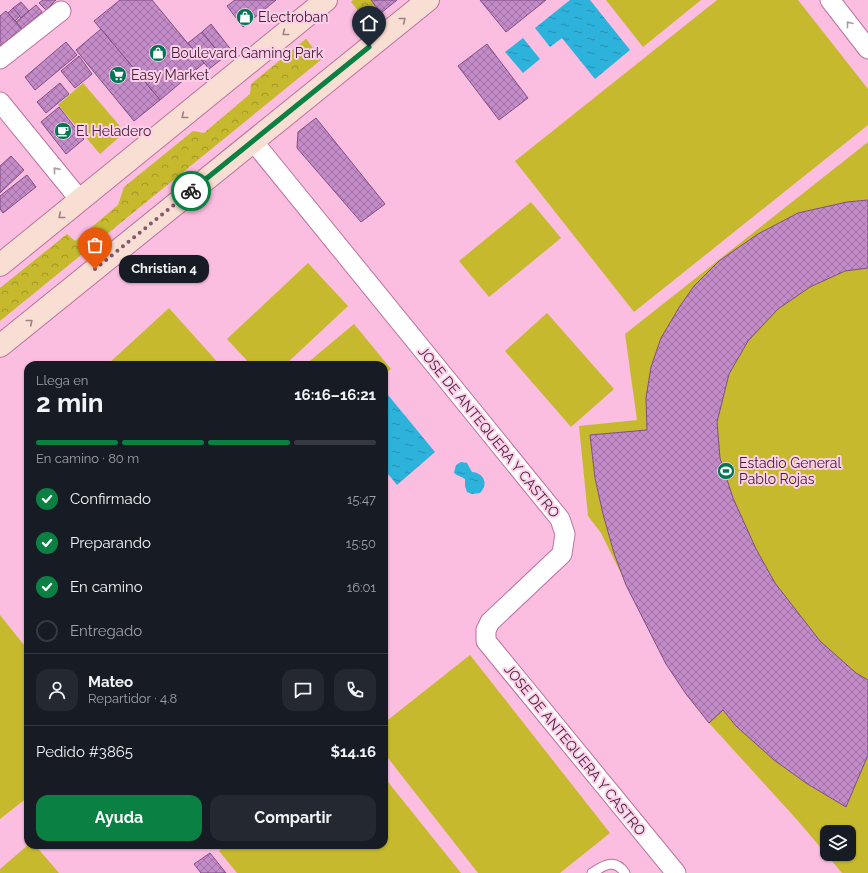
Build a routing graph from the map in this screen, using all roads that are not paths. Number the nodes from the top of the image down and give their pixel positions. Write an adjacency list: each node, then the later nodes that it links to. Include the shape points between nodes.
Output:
1 (428, 0): 8 (main road, one-way to 1)
2 (830, 0): 5 (street, one-way to 2)
3 (318, 2): 9 (main road, one-way to 9)
4 (61, 11): 6 (street)
5 (868, 49)
6 (0, 59)
7 (0, 102): 9 (street, one-way to 7)
8 (253, 141): 11 (main road, one-way to 8); 14 (street, JOSE DE ANTEQUERA Y CASTRO, via 560,519 565,534 562,554 490,622 486,630 486,641)
9 (80, 200): 10 (main road, one-way to 10)
10 (0, 266)
11 (0, 346)
12 (592, 873): 13 (lane, via 605,865 613,864 621,867)
13 (625, 873)
14 (676, 873)

